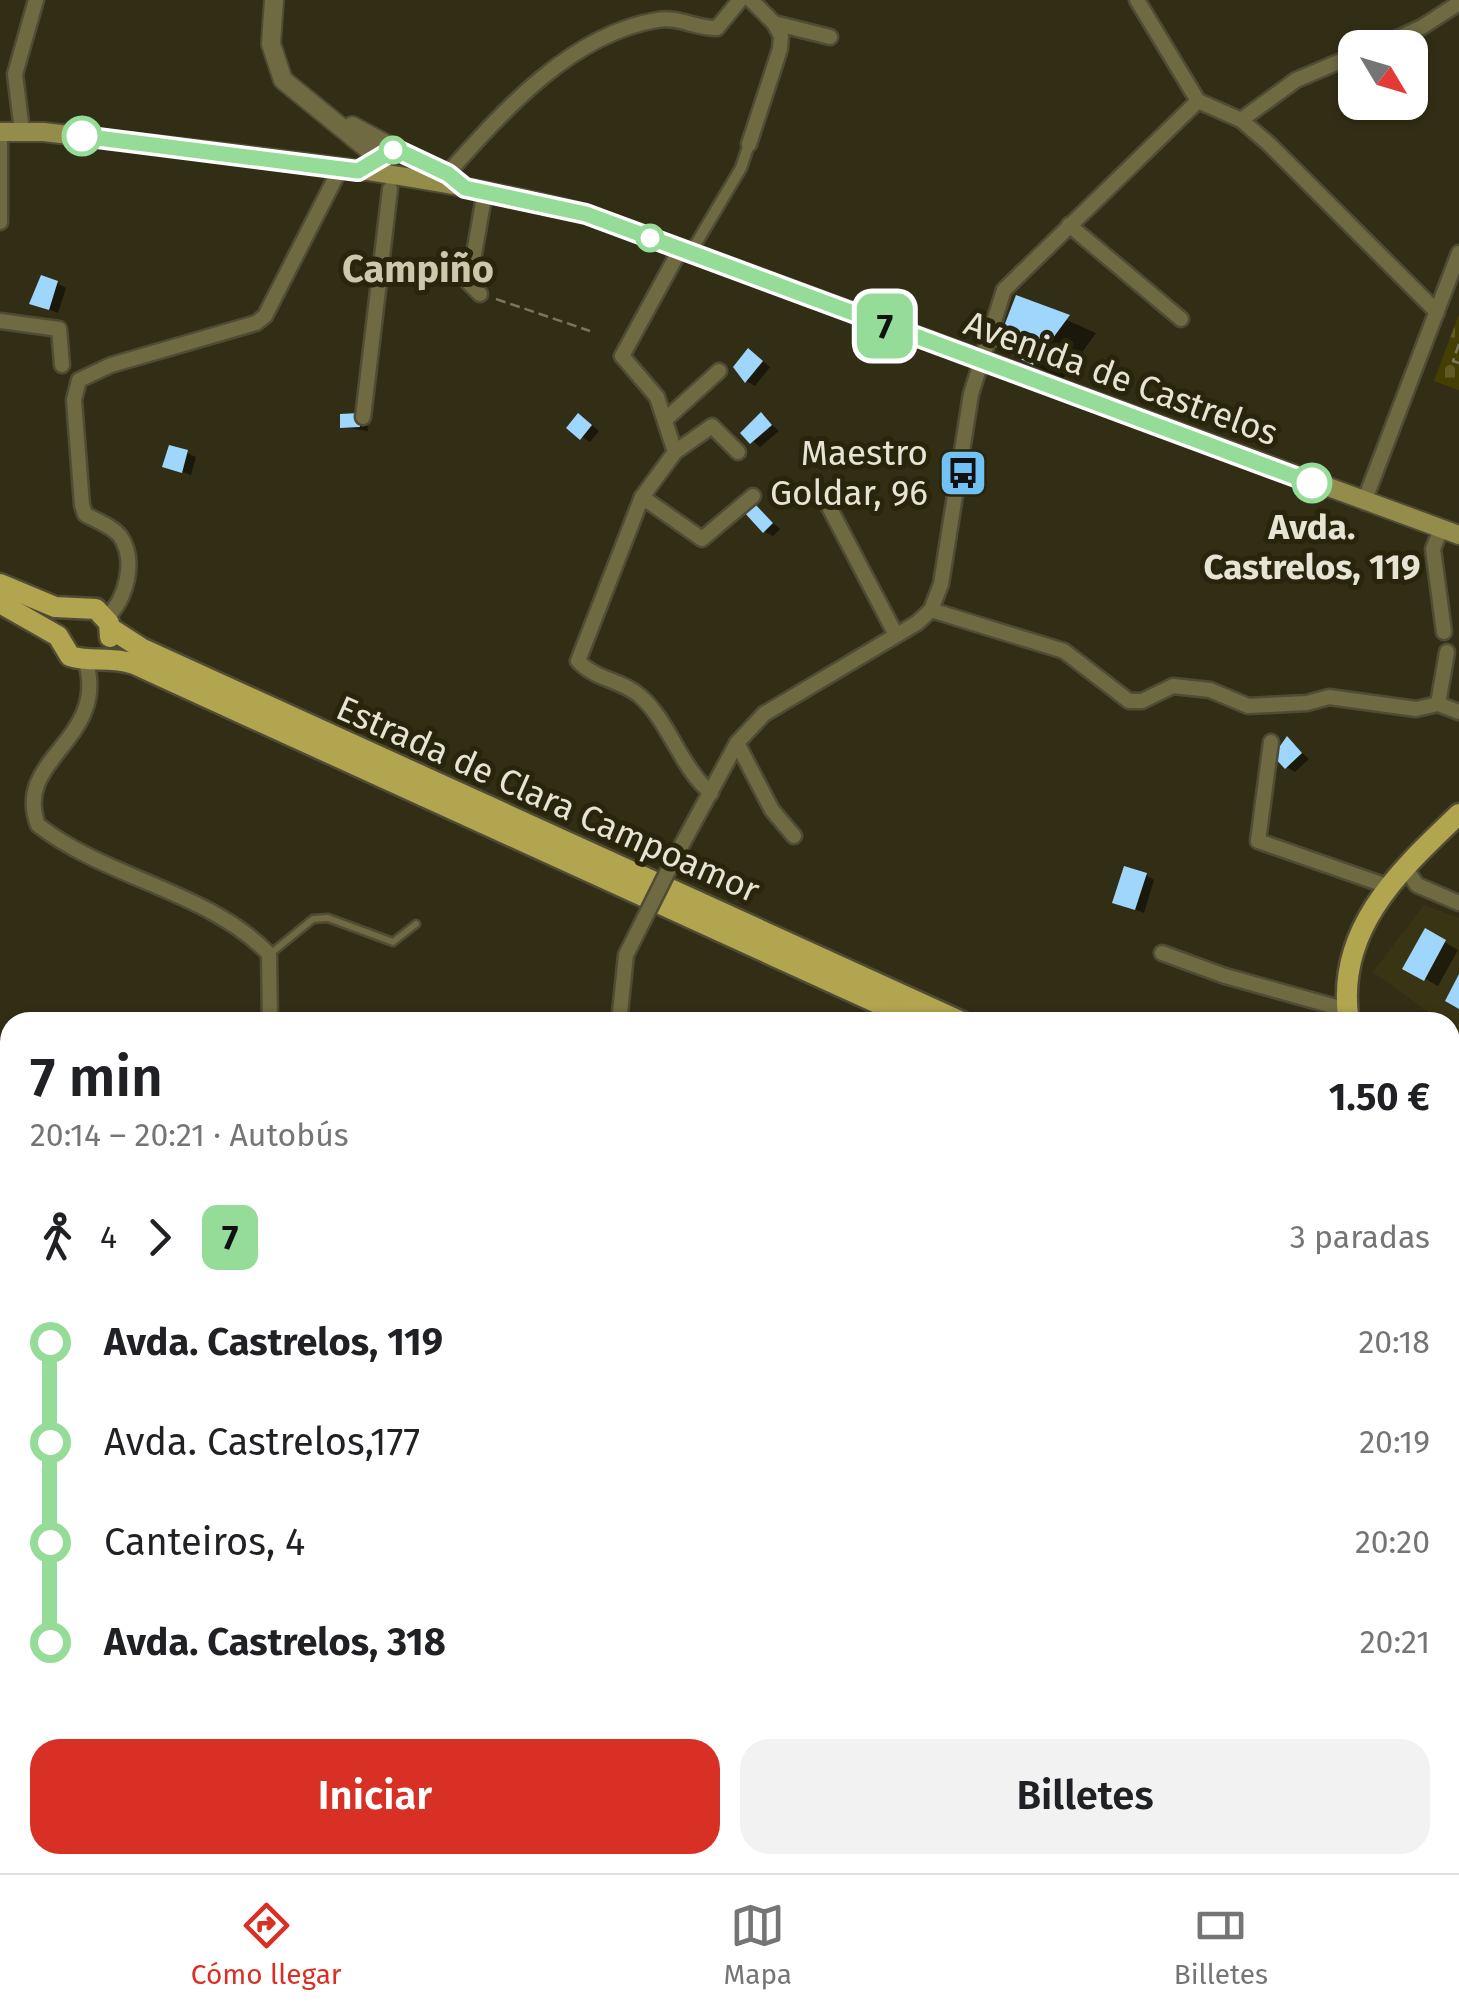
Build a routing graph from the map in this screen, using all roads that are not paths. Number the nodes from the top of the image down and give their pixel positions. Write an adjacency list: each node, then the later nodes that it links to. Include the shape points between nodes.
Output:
1 (36, 0): 14 (street, via 16,74)
2 (274, 0): 13 (street, via 270,35 278,72 301,98)
3 (740, 0): 19 (street, via 717,28 662,18 563,61)
4 (750, 0): 7 (street)
5 (1137, 0): 11 (street)
6 (1459, 3): 8 (street)
7 (774, 23): 9 (street); 16 (street, via 780,49)
8 (1415, 30)
9 (830, 36)
10 (1338, 62): 12 (street, via 1296,80)
11 (1198, 101): 12 (street); 22 (street)
12 (1241, 120): 26 (street)
13 (337, 121): 17 (street); 17 (street)
14 (22, 131): 15 (main road); 18 (main road)
15 (0, 133): 21 (street)
16 (749, 144): 23 (street, via 742,168)
17 (387, 164): 18 (main road); 19 (main road); 32 (street)
18 (349, 170): 45 (street, via 265,316 79,380 74,400 82,505 124,544 127,586)
19 (444, 178): 20 (main road, Avenida de Castrelos)
20 (484, 191): 23 (main road, Avenida de Castrelos, via 586,214); 25 (street, via 470,283)
21 (0, 222)
22 (1069, 226): 27 (street); 29 (street, via 1010,280)
23 (686, 250): 29 (main road, Avenida de Castrelos); 33 (street, via 622,356 657,397)
24 (1459, 253): 26 (street)
25 (480, 294)
26 (1438, 312): 38 (street)
27 (1180, 319)
28 (0, 321): 30 (street, via 60,329)
29 (979, 362): 38 (main road, Avenida de Castrelos); 44 (street)
30 (62, 365)
31 (719, 371): 33 (street)
32 (363, 417)
33 (666, 420): 34 (street)
34 (675, 452): 35 (street, via 712,426); 37 (street)
35 (738, 452)
36 (752, 496): 37 (street, via 702,539)
37 (642, 497): 55 (street, via 578,661 640,696)
38 (1364, 502): 40 (main road, Avenida de Castrelos)
39 (828, 503): 46 (street)
40 (1450, 532): 47 (street, via 1432,549)
41 (0, 584): 43 (main road, Estrada de Clara Campoamor)
42 (0, 603): 48 (main road, Estrada de Clara Campoamor)
43 (70, 610): 45 (main road, Estrada de Clara Campoamor, via 90,607); 48 (main road)
44 (931, 610): 46 (street); 51 (street, via 1064,650 1129,701 1173,686 1210,690 1248,706 1329,697 1416,709)
45 (108, 623): 50 (main road, via 108,644); 67 (main road, Estrada de Clara Campoamor, via 158,656)
46 (895, 632): 53 (street, via 764,714)
47 (1444, 632)
48 (58, 636): 50 (main road, Estrada de Clara Campoamor, via 64,650)
49 (1447, 652): 51 (street)
50 (92, 657): 63 (street, via 91,702 40,775 32,803 38,825 219,917); 66 (main road, Estrada de Clara Campoamor, via 134,664)
51 (1438, 704): 52 (street)
52 (1459, 712)
53 (737, 742): 55 (street); 57 (street, via 772,810)
54 (1271, 742): 59 (street, via 1258,841)
55 (711, 794): 65 (street, bridge, via 626,955)
56 (1459, 814): 58 (main road)
57 (794, 836)
58 (1404, 866): 59 (main road); 60 (street, via 1417,885)
59 (1387, 886): 69 (main road, via 1358,933)
60 (1459, 904)
61 (416, 924): 63 (lane, via 393,942 328,918 313,919)
62 (1162, 953): 68 (street)
63 (269, 954): 64 (street)
64 (270, 1012)
65 (620, 1012)
66 (897, 1012)
67 (940, 1012)
68 (1336, 1012)
69 (1348, 1012)

